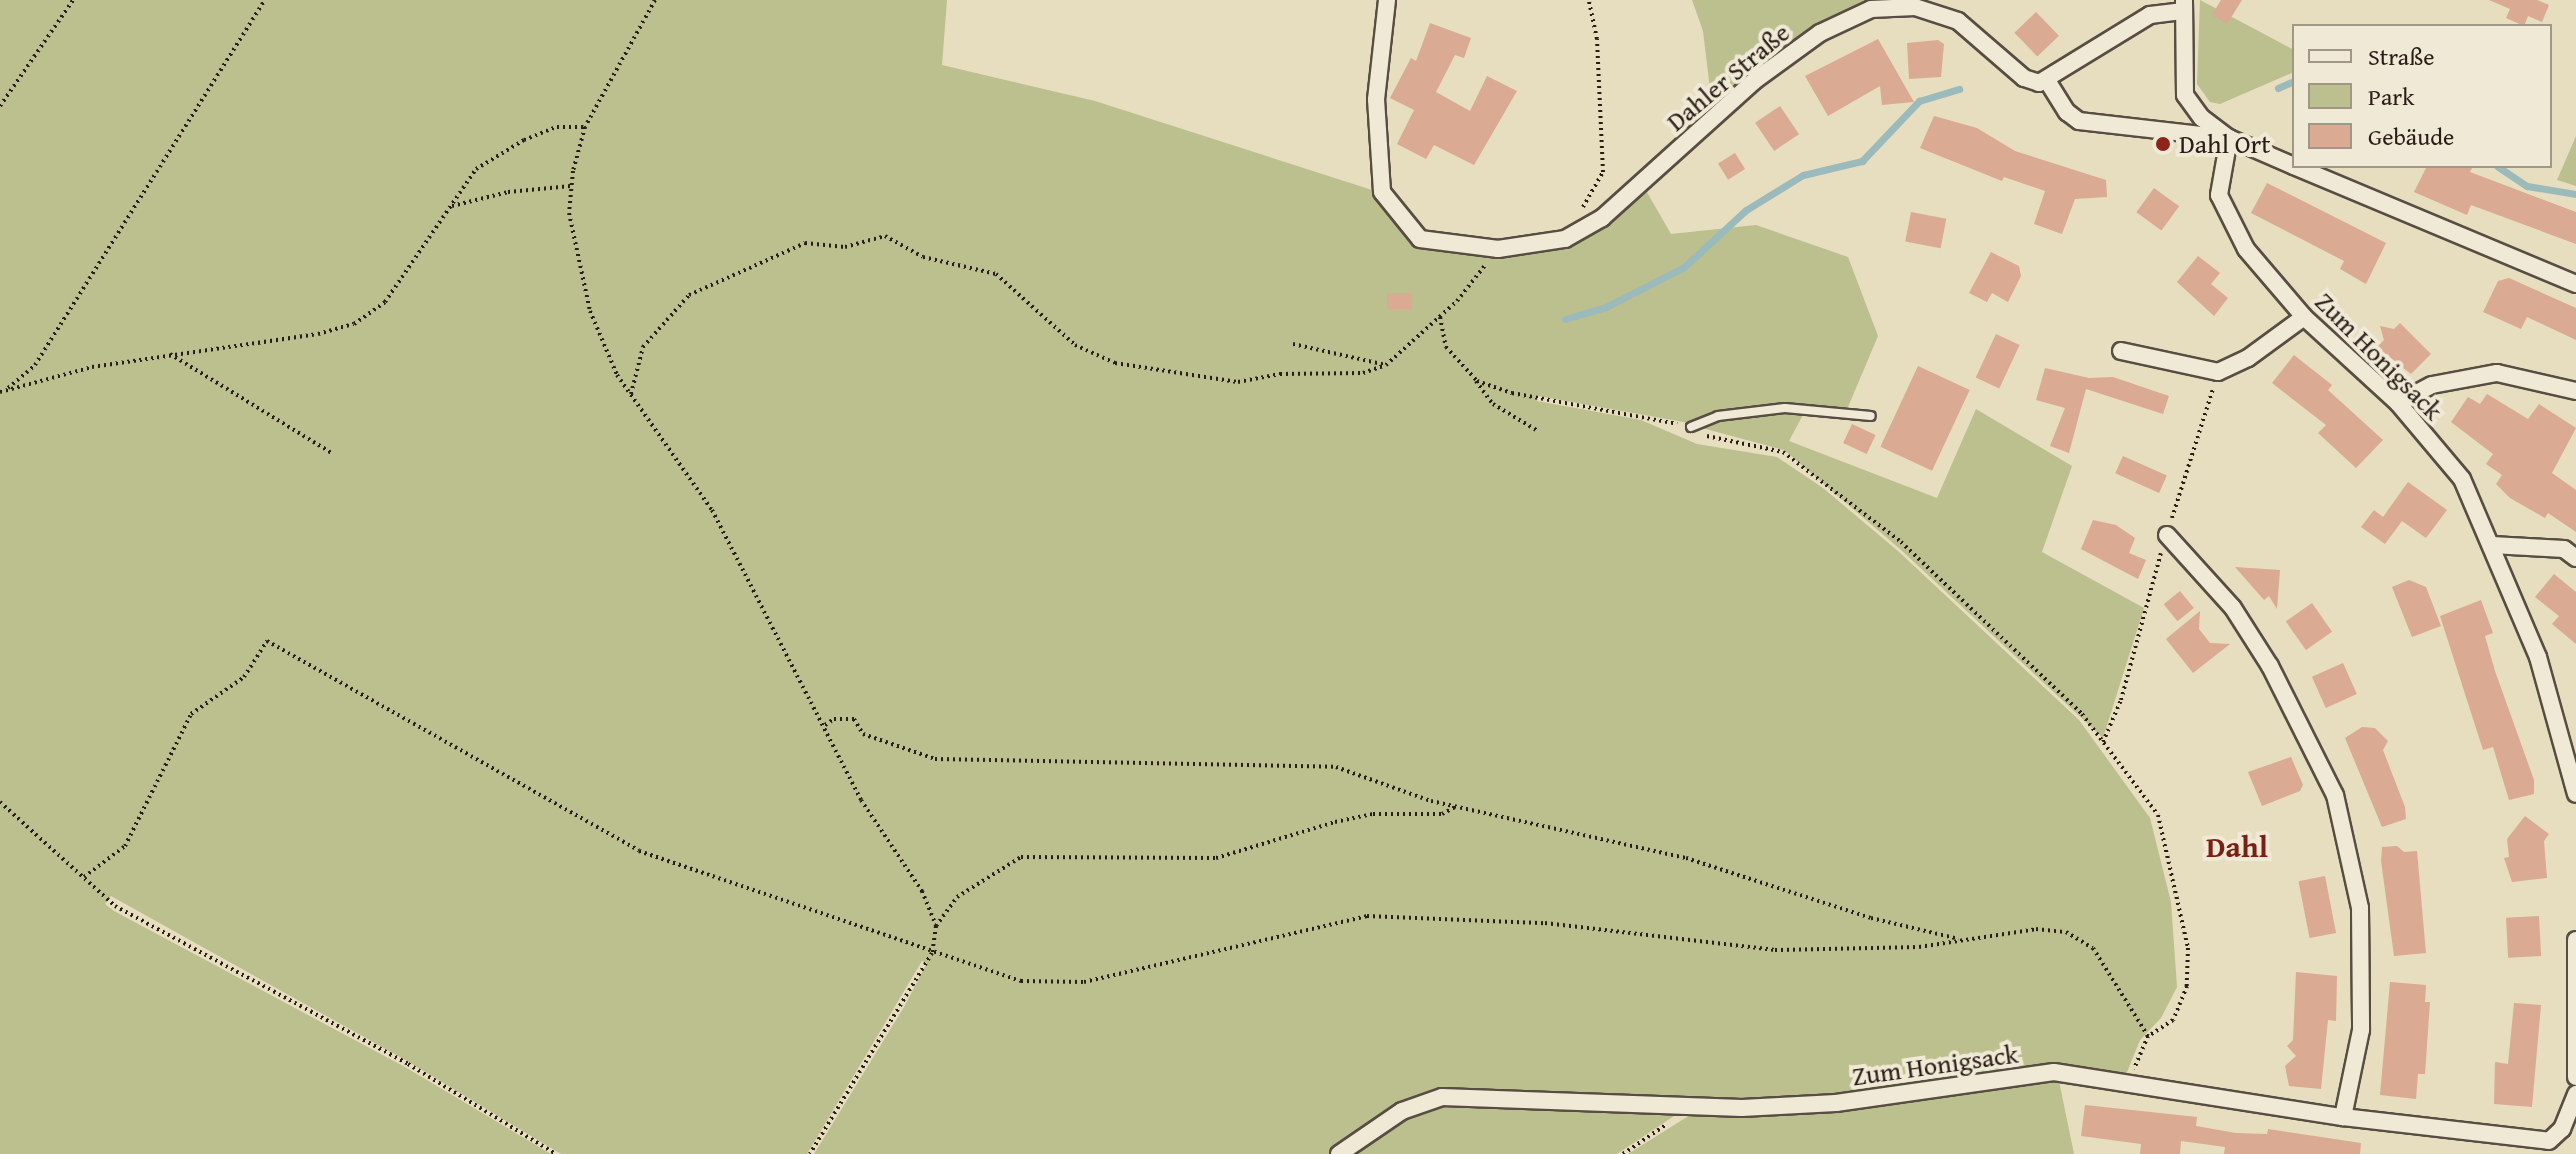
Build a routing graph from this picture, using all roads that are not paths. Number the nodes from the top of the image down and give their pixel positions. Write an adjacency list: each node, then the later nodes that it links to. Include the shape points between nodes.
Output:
1 (1387, 0): 3 (street, Dahler Straße, via 1376,99 1382,192 1420,239 1498,249 1565,239 1602,218 1754,81 1820,33 1871,9 1915,7 1958,21 2024,78)
2 (2183, 6): 3 (street, via 2150,15); 4 (street, via 2185,95 2202,118)
3 (2048, 82): 4 (street, via 2079,121)
4 (2229, 138): 5 (street); 8 (street, Zum Honigsack, via 2220,172 2224,211 2246,249)
5 (2292, 165)
6 (2299, 168): 7 (street)
7 (2576, 284)
8 (2304, 317): 9 (street, via 2248,358 2218,372); 11 (street, Zum Honigsack)
9 (2121, 351)
10 (2576, 391): 11 (street, via 2497,373 2432,385)
11 (2398, 403): 15 (street, Zum Honigsack, via 2462,479)
12 (1871, 416): 13 (lane, via 1785,408 1718,416)
13 (1691, 427)
14 (2167, 535): 21 (street, via 2233,608 2263,654 2335,795 2360,908 2361,1030)
15 (2492, 545): 16 (street, via 2564,549); 17 (street, Zum Honigsack, via 2538,657)
16 (2576, 558)
17 (2576, 794)
18 (2576, 940): 19 (street)
19 (2576, 1077)
20 (2576, 1094): 22 (street, Zum Honigsack, via 2562,1129)
21 (2343, 1117): 22 (street, Zum Honigsack); 23 (street, Zum Honigsack, via 2054,1072 1836,1103 1695,1107 1442,1097 1402,1111)
22 (2543, 1148)
23 (1339, 1154)

